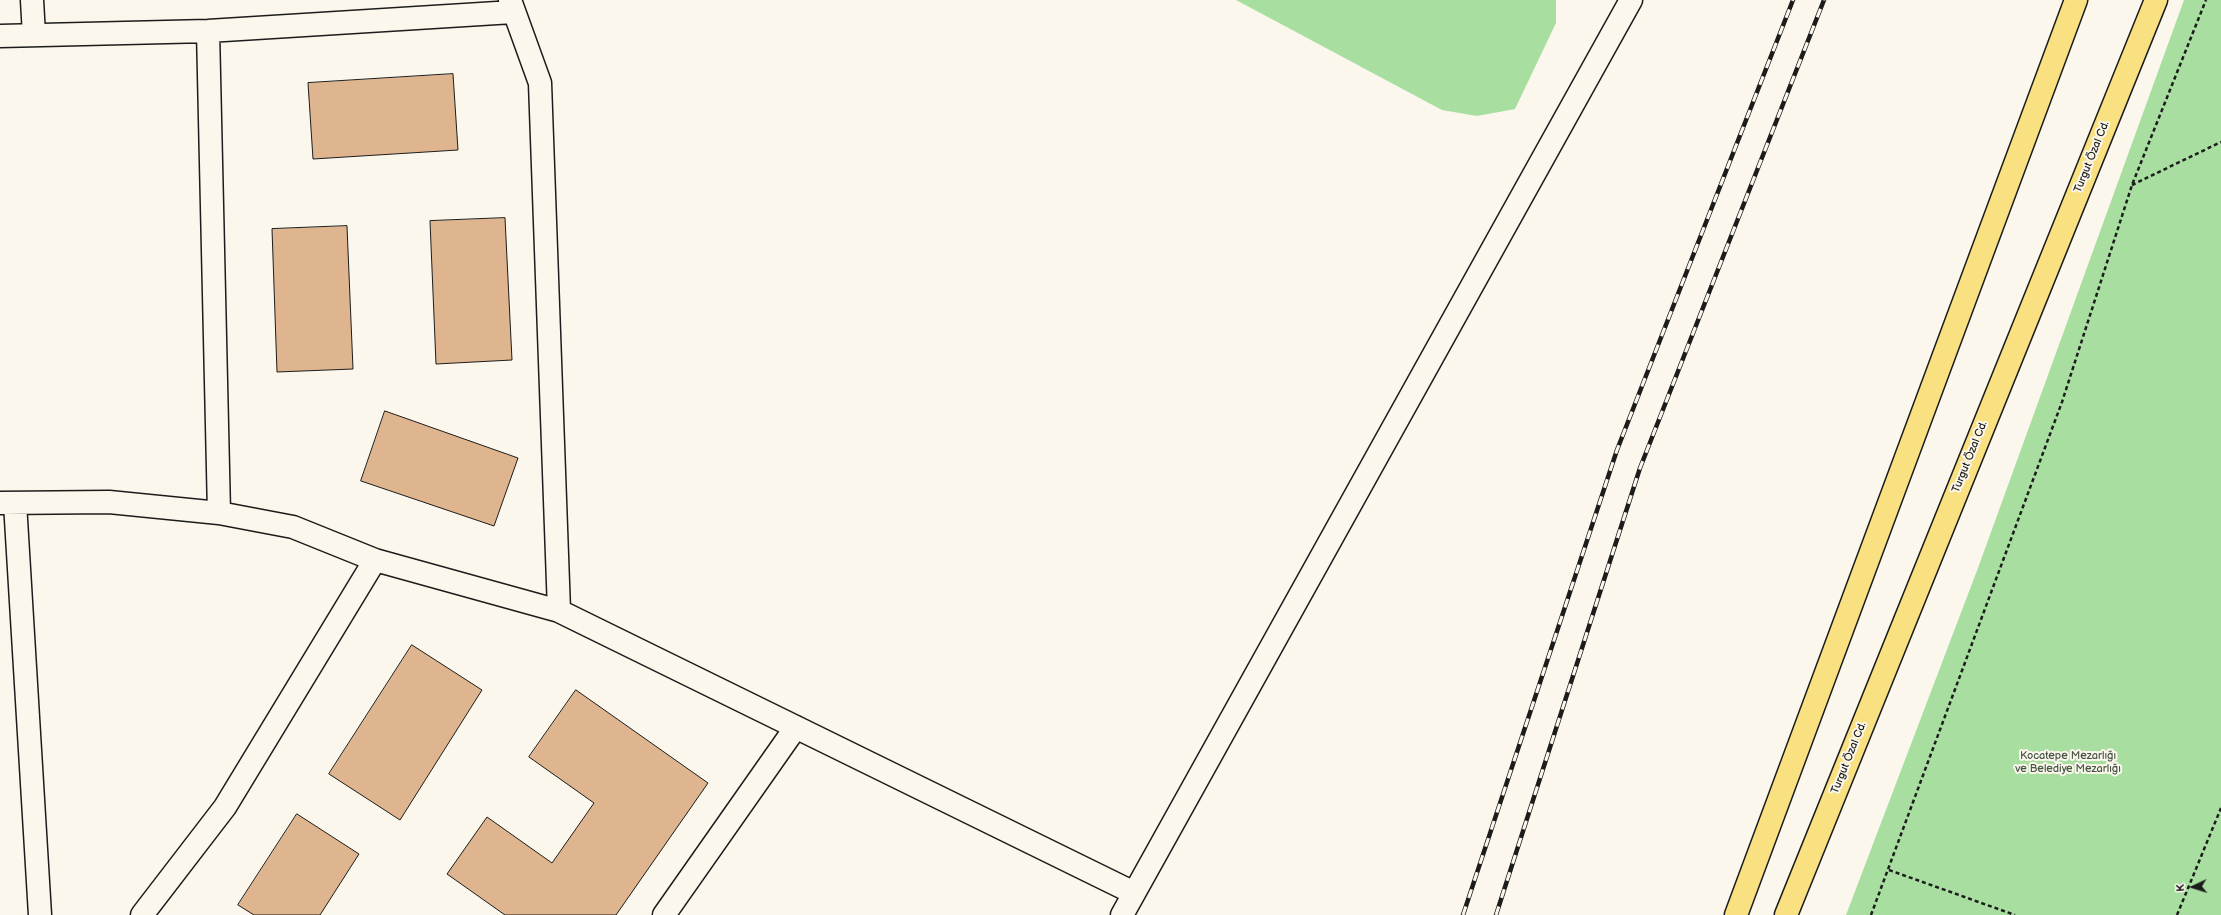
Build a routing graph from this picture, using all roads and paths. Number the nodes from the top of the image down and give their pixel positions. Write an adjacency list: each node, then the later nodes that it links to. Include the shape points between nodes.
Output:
1 (32, 0): 8 (street)
2 (1631, 0): 19 (street)
3 (2076, 0): 24 (main road)
4 (2156, 0): 25 (main road, Turgut Özal Cd.)
5 (2206, 0): 11 (path)
6 (511, 6): 7 (street); 15 (street, via 540,83)
7 (208, 31): 8 (street); 13 (street)
8 (34, 35): 9 (street)
9 (0, 36)
10 (2221, 142): 11 (path)
11 (2132, 185): 18 (path, via 2059,409)
12 (8, 503): 13 (street, via 109,502); 20 (street)
13 (219, 513): 14 (street, via 293,527)
14 (375, 560): 15 (street); 21 (street, via 225,808)
15 (559, 611): 16 (street)
16 (796, 727): 19 (street); 22 (street)
17 (2221, 808): 28 (path)
18 (1889, 870): 26 (path); 27 (path)
19 (1134, 893): 23 (street)
20 (40, 915)
21 (142, 915)
22 (664, 915)
23 (1122, 915)
24 (1736, 915)
25 (1786, 915)
26 (1871, 915)
27 (2015, 915)
28 (2177, 915)

